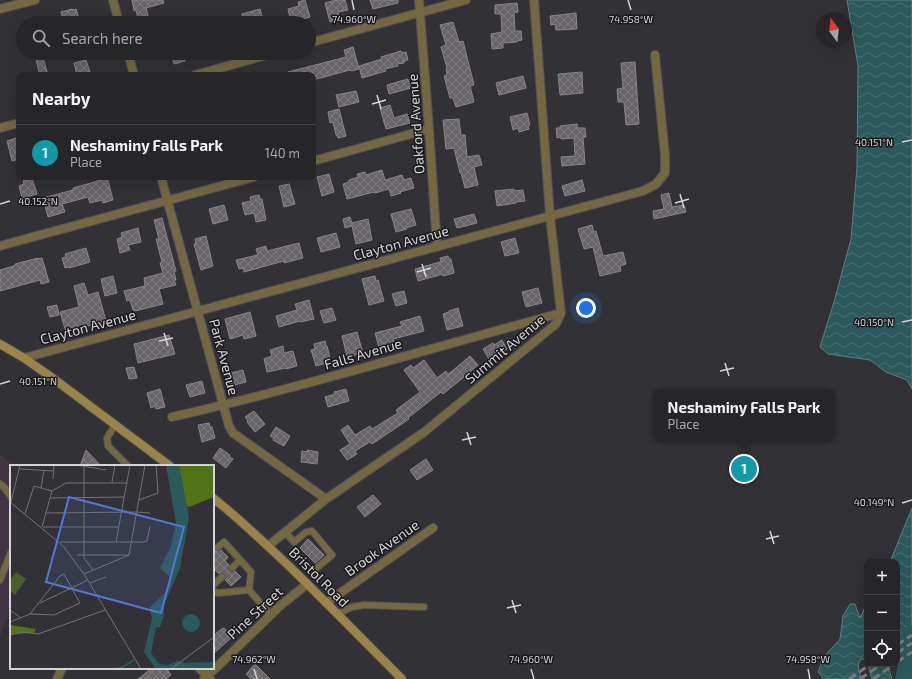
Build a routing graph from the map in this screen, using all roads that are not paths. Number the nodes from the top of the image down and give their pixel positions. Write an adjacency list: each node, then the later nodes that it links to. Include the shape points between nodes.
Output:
1 (35, 0): 6 (street)
2 (113, 0): 8 (street)
3 (419, 0): 7 (street, Oakford Avenue)
4 (466, 0): 7 (street)
5 (534, 0): 22 (street, Summit Avenue)
6 (0, 9)
7 (420, 12): 9 (street); 17 (street, Oakford Avenue)
8 (117, 16)
9 (316, 41)
10 (655, 55): 22 (street, Clayton Avenue, via 665,173 656,184 643,191)
11 (130, 60): 13 (street)
12 (249, 60): 14 (street)
13 (133, 72)
14 (206, 72)
15 (16, 124): 16 (street)
16 (0, 128)
17 (430, 129): 18 (street); 24 (street, Oakford Avenue)
18 (316, 160)
19 (162, 180): 21 (street, Park Avenue)
20 (243, 180): 21 (street)
21 (168, 201): 23 (street); 25 (street, Park Avenue)
22 (550, 216): 24 (street, Clayton Avenue); 26 (street, Summit Avenue)
23 (0, 246)
24 (437, 246): 25 (street, Clayton Avenue)
25 (198, 311): 28 (street, Clayton Avenue); 29 (street, Park Avenue)
26 (561, 313): 29 (street, Falls Avenue); 37 (street, Summit Avenue, via 556,324 423,433)
27 (0, 344): 28 (main road)
28 (24, 358): 31 (main road)
29 (224, 405): 30 (street, Falls Avenue); 37 (street, Park Avenue, via 233,433)
30 (172, 417)
31 (115, 425): 32 (lane, via 107,438 108,446); 33 (main road)
32 (127, 465)
33 (169, 465)
34 (0, 484): 35 (lane)
35 (10, 496)
36 (214, 499): 40 (main road, Bristol Road)
37 (326, 499): 39 (street, Summit Avenue)
38 (433, 528): 52 (street, Brook Avenue)
39 (285, 532): 40 (street, Summit Avenue); 45 (lane, via 294,542 306,532 312,531 332,555)
40 (268, 546): 49 (main road, Bristol Road)
41 (218, 547): 43 (lane, via 224,542)
42 (10, 554): 46 (lane)
43 (240, 560): 44 (lane); 50 (lane, via 251,572)
44 (232, 568)
45 (313, 571)
46 (1, 576)
47 (222, 577): 48 (lane)
48 (214, 584)
49 (307, 584): 52 (main road, Bristol Road); 55 (street, Pine Street)
50 (249, 590): 51 (lane); 55 (lane)
51 (214, 591)
52 (326, 603): 54 (main road, Bristol Road)
53 (424, 607): 54 (lane, via 364,605)
54 (337, 614): 60 (main road, Bristol Road)
55 (271, 615): 58 (street, Pine Street)
56 (62, 669): 59 (street)
57 (200, 669): 58 (street)
58 (207, 678)
59 (57, 679)
60 (402, 679)

